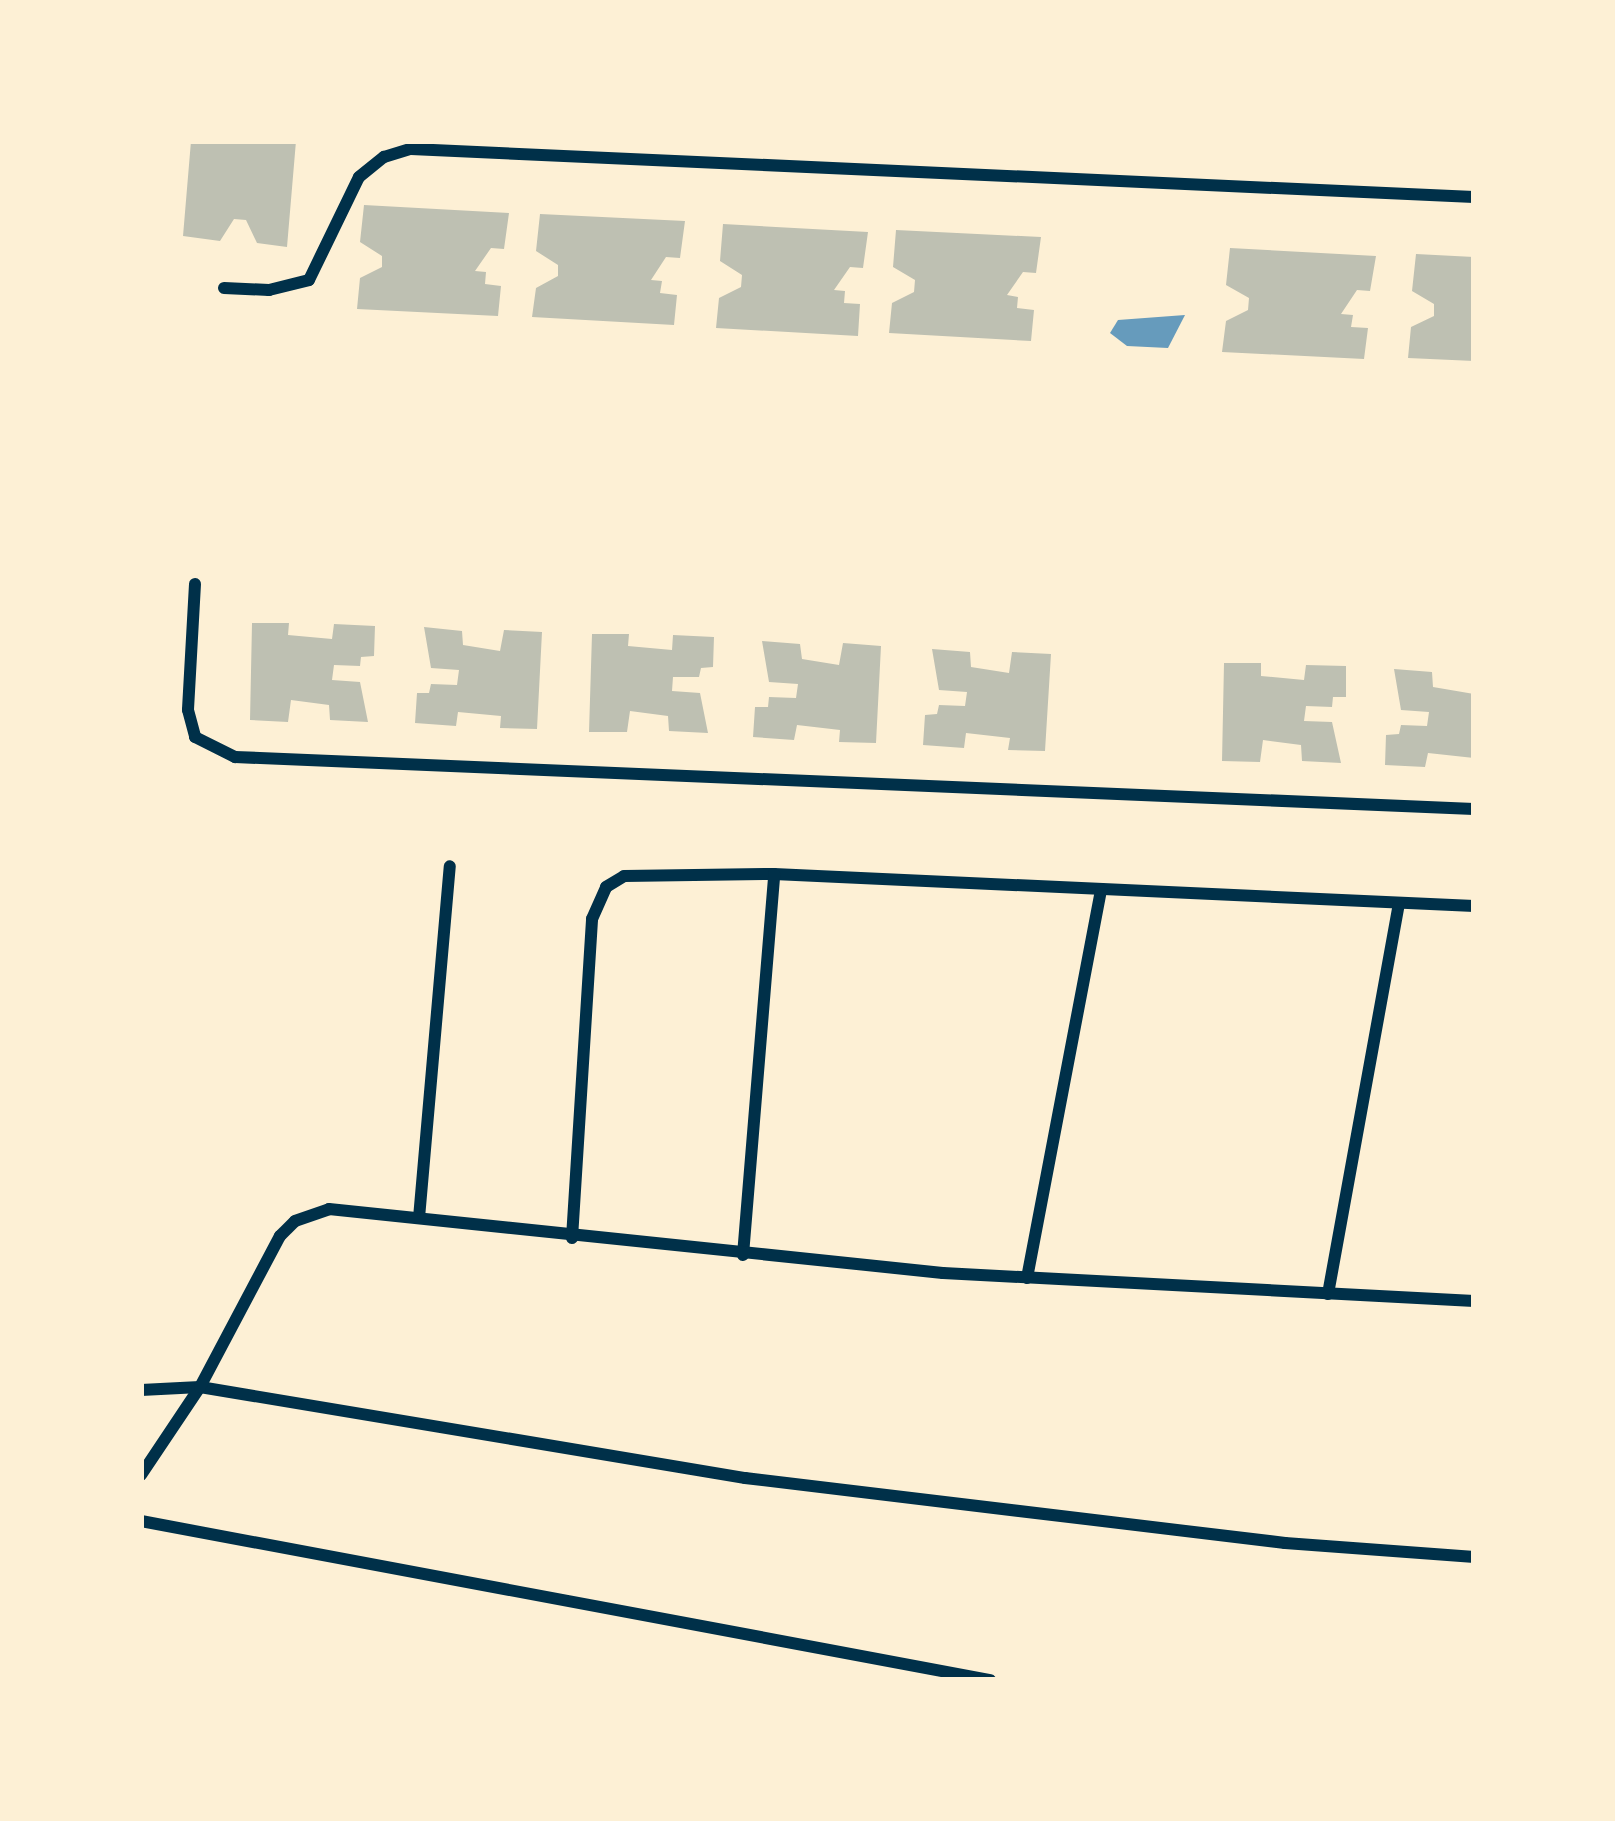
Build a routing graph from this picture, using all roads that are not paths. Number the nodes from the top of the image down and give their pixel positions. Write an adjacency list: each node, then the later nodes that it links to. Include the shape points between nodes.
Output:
1 (1474, 197): 2 (street, via 411,149 359,177 309,280 269,290)
2 (224, 288)
3 (195, 584): 4 (street, via 188,710 208,749 235,757)
4 (1474, 809)
5 (450, 866): 10 (street)
6 (773, 874): 7 (street); 11 (street, via 645,872 624,876 597,903); 12 (street)
7 (1101, 889): 8 (street); 13 (street)
8 (1399, 903): 9 (street); 14 (street)
9 (1474, 907)
10 (419, 1218): 11 (street); 16 (street, via 329,1209 295,1220)
11 (572, 1238): 12 (street)
12 (743, 1255): 13 (street)
13 (1027, 1278): 14 (street)
14 (1328, 1294): 15 (street)
15 (1474, 1301)
16 (200, 1387): 17 (street); 18 (street); 20 (street, via 745,1478 1286,1544)
17 (141, 1390)
18 (141, 1475)
19 (141, 1521): 21 (street)
20 (1474, 1557)
21 (990, 1680)

